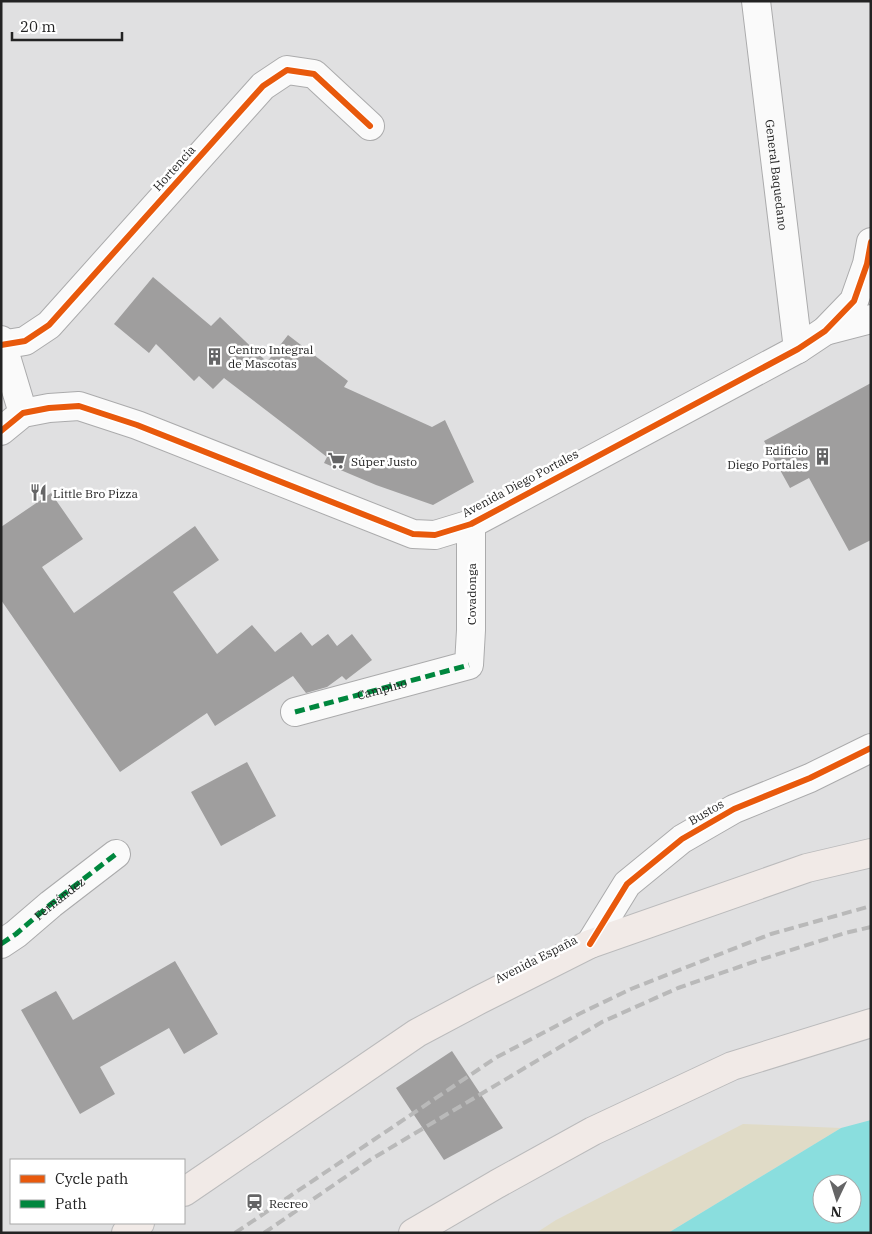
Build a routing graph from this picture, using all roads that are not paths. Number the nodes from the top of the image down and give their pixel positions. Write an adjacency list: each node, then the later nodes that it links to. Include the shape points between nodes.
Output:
1 (756, 1): 7 (street, General Baquedano)
2 (370, 126): 6 (street, Hortencia, via 314,74 287,70 263,86 49,325 25,341)
3 (871, 242): 5 (street, Avenida Diego Portales, via 854,301)
4 (871, 319): 5 (street)
5 (825, 331): 7 (street, Avenida Diego Portales)
6 (2, 344): 8 (street)
7 (798, 349): 10 (street, Avenida Diego Portales)
8 (23, 414): 9 (street, Avenida Diego Portales); 10 (street, Avenida Diego Portales, via 80,406 137,424 412,534 435,535)
9 (1, 431)
10 (470, 524): 11 (street, Covadonga)
11 (470, 664): 12 (street, Campino)
12 (295, 712)
13 (871, 748): 17 (street, Bustos, via 810,778 734,809 682,839 627,884)
14 (871, 853): 17 (main road, Avenida España, via 806,868)
15 (116, 854): 16 (street, Fernández)
16 (1, 944)
17 (590, 944): 19 (main road, Avenida España, via 417,1033)
18 (871, 1023): 22 (main road, via 732,1066 593,1131)
19 (185, 1191)
20 (139, 1224): 21 (main road)
21 (126, 1233)
22 (413, 1233)

